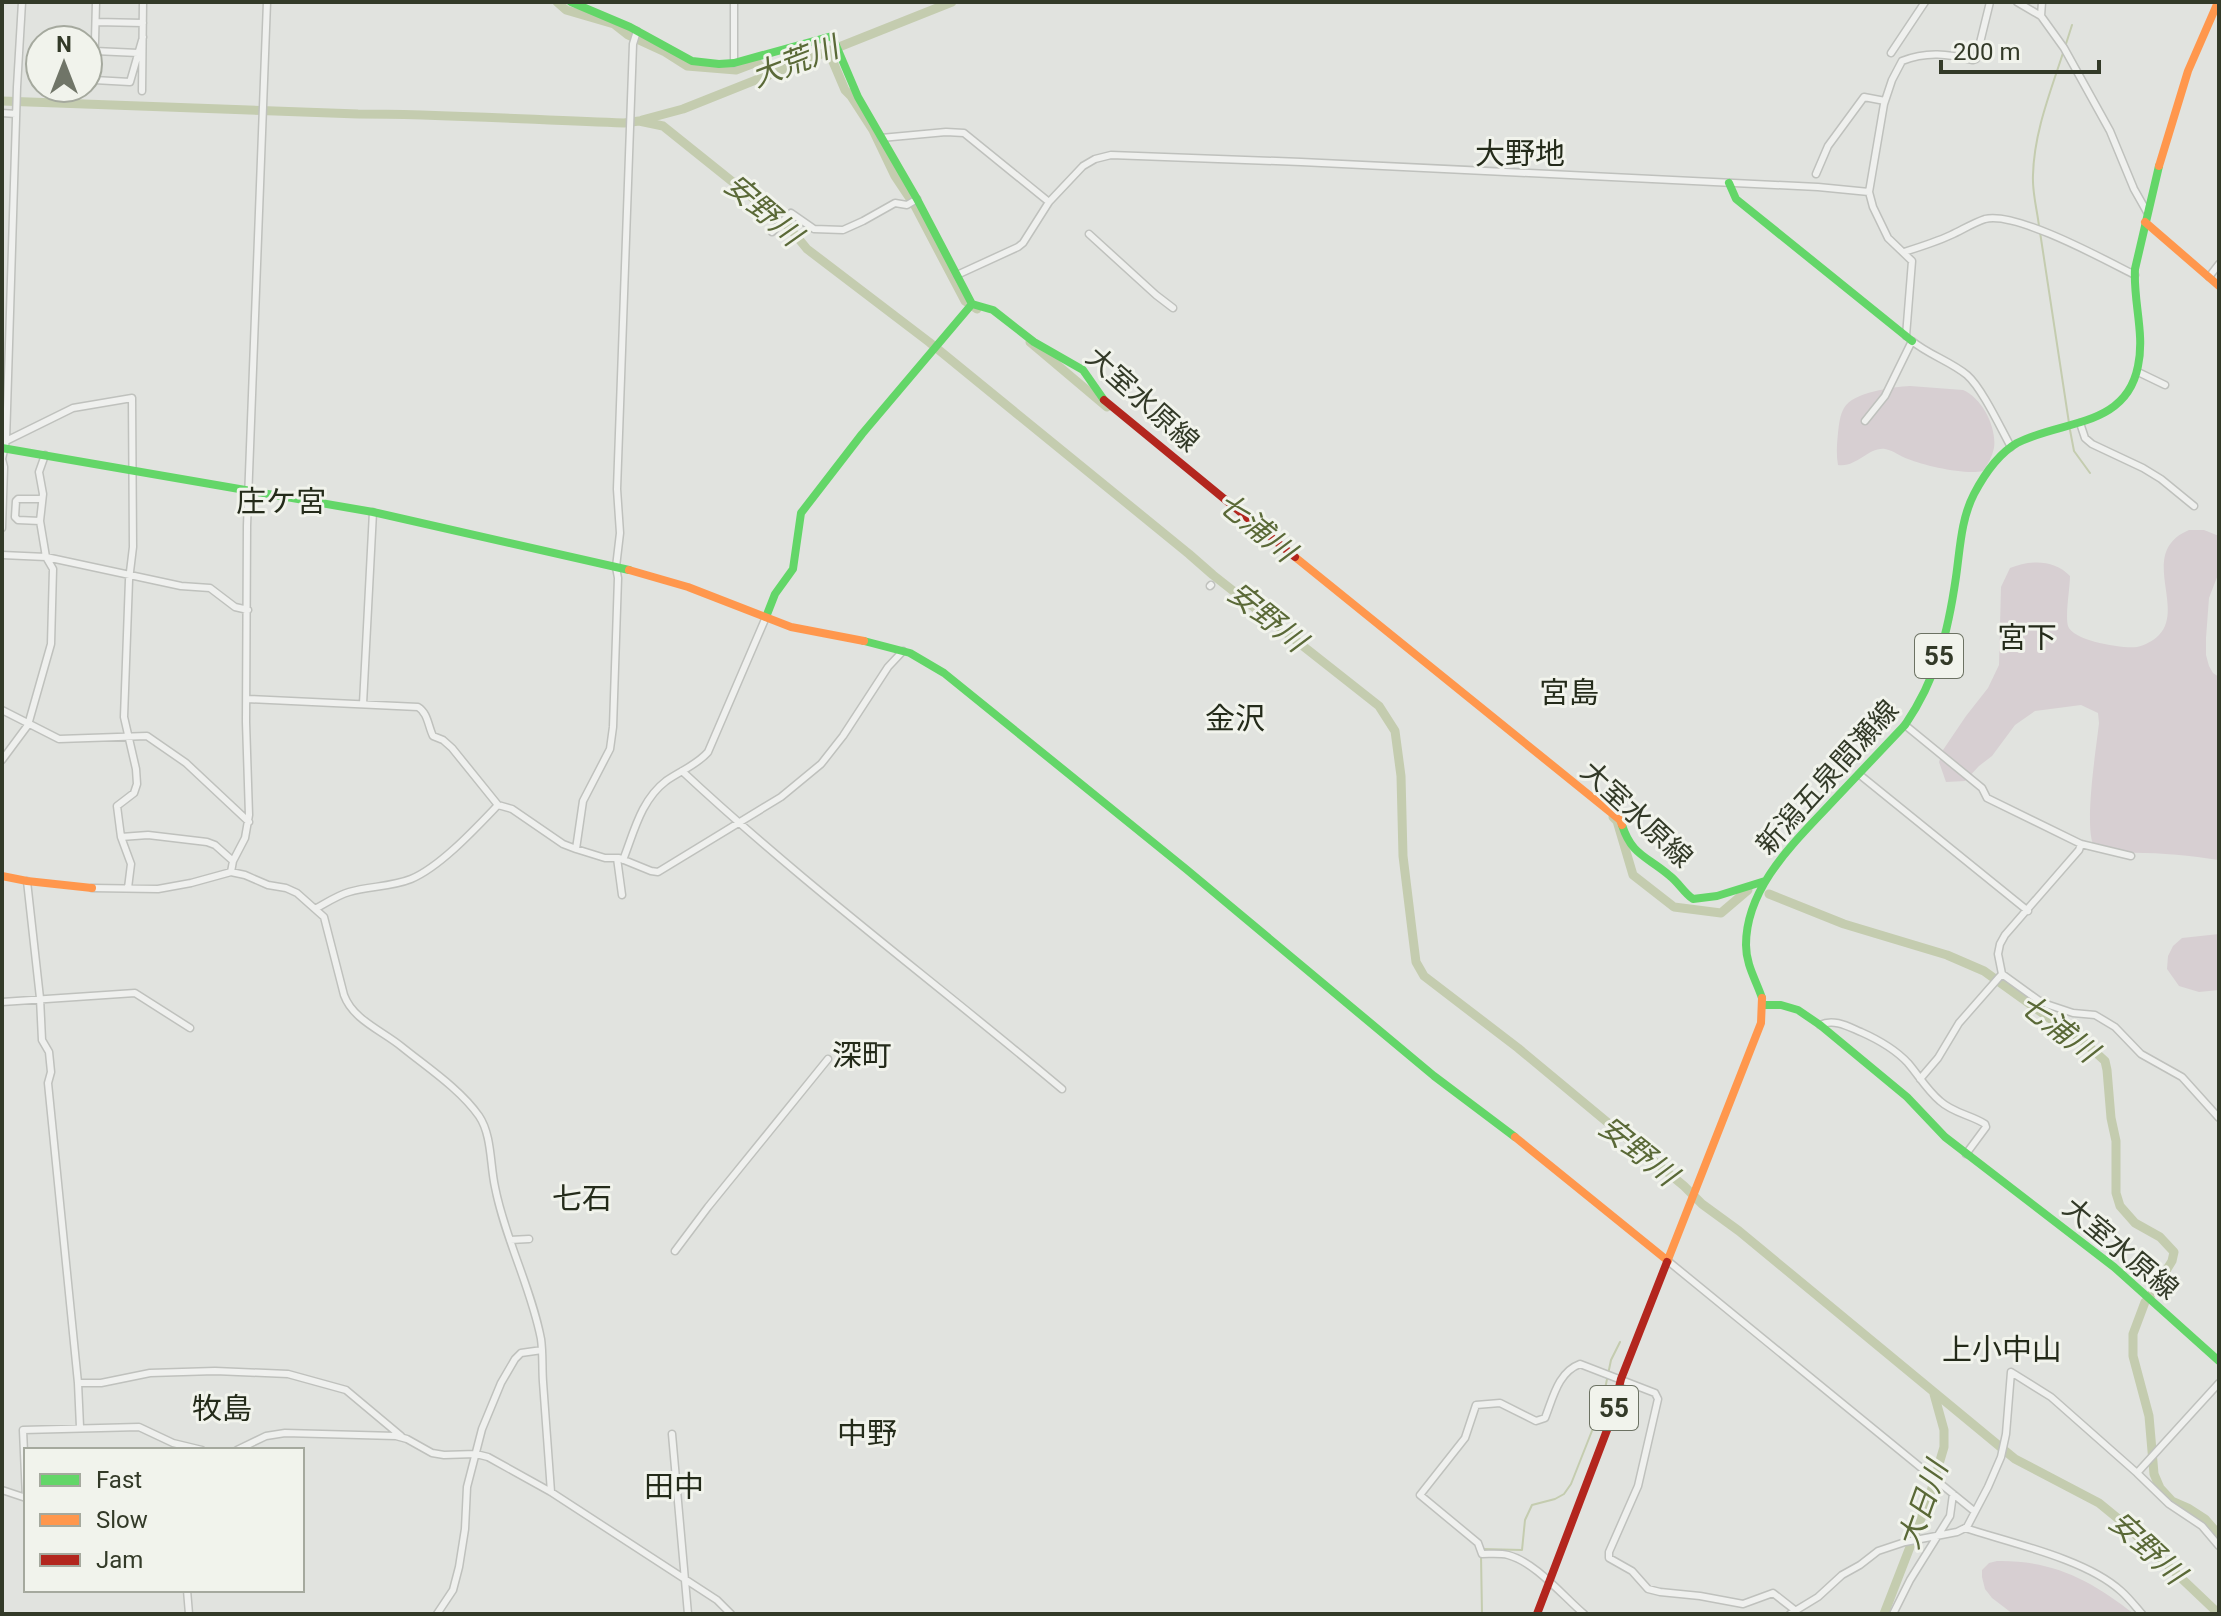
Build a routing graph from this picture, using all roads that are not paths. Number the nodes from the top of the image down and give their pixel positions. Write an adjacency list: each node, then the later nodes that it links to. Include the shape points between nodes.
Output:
1 (22, 2): 25 (street)
2 (96, 2): 13 (street)
3 (143, 2): 14 (street)
4 (267, 2): 54 (street)
5 (571, 2): 15 (main road)
6 (734, 2): 20 (street)
7 (1925, 2): 19 (street)
8 (1990, 2): 23 (street, via 1976,59 1927,54 1902,61)
9 (2017, 2): 12 (street)
10 (2042, 2): 12 (street)
11 (2215, 3): 34 (main road, via 2185,74)
12 (2041, 16): 34 (street, via 2110,131)
13 (96, 22): 14 (street)
14 (143, 23): 16 (street)
15 (635, 35): 20 (main road, via 692,61); 62 (street)
16 (143, 37): 18 (street); 22 (street)
17 (104, 51): 18 (street)
18 (138, 53): 21 (street, via 130,82)
19 (1891, 53)
20 (734, 63): 26 (main road, via 832,36)
21 (104, 81)
22 (142, 91)
23 (1885, 101): 27 (street, via 1864,97 1828,146); 29 (street)
24 (2, 113): 25 (street)
25 (16, 113): 33 (street)
26 (881, 138): 30 (main road); 31 (street, via 964,133)
27 (1816, 174)
28 (1729, 183): 29 (street); 31 (street, via 1121,154 1089,162); 45 (main road, via 1736,199)
29 (1869, 192): 37 (street, via 1888,238)
30 (917, 199): 35 (street, via 907,205 895,203 843,230 814,229 791,213); 39 (main road)
31 (1049, 202): 39 (street, via 1023,243)
32 (2, 213): 33 (street)
33 (13, 214): 50 (street)
34 (2146, 217): 40 (main road); 41 (main road)
35 (774, 231)
36 (1089, 234): 44 (street)
37 (1904, 252): 40 (street, via 1996,217 2081,247); 45 (street, via 1912,261)
38 (2219, 264): 41 (street)
39 (957, 275): 43 (main road)
40 (2135, 275): 46 (main road, via 2142,350)
41 (2209, 277): 42 (main road)
42 (2219, 286)
43 (972, 304): 65 (main road, via 801,513 793,569); 88 (main road, 大室水原線, via 993,310 1083,370 1102,398 1620,820 1631,846 1691,898)
44 (1173, 308)
45 (1909, 339): 48 (street, via 1885,396); 51 (street, via 1975,384)
46 (2138, 372): 47 (street); 49 (main road, 新潟五泉間瀬線 / 55, via 2124,398 2106,413)
47 (2165, 385)
48 (1865, 421)
49 (2073, 425): 51 (main road, 新潟五泉間瀬線 / 55); 56 (street, via 2092,444 2143,468)
50 (4, 446): 52 (main road); 53 (street, via 73,408 132,398); 59 (street)
51 (2011, 447): 71 (main road, 新潟五泉間瀬線 / 55, via 1968,504 1942,647 1933,678)
52 (45, 455): 53 (main road); 55 (street, via 39,472)
53 (132, 470): 54 (main road); 63 (street)
54 (249, 491): 57 (main road); 64 (street)
55 (42, 499): 58 (street); 58 (street, via 16,501 18,520)
56 (2194, 506)
57 (373, 512): 62 (main road); 68 (street)
58 (40, 521): 61 (street)
59 (2, 528)
60 (2, 555): 61 (street)
61 (46, 557): 63 (street); 70 (street, via 53,569 51,644)
62 (616, 567): 65 (main road); 81 (street, via 612,739 583,801)
63 (131, 574): 64 (street, via 210,588); 72 (street, via 124,717)
64 (248, 610): 67 (street)
65 (766, 617): 66 (main road); 74 (street, via 708,752)
66 (903, 651): 78 (street, via 821,764 781,797); 108 (main road, via 944,673)
67 (248, 699): 68 (street); 77 (street)
68 (363, 704): 76 (street, via 422,709 433,736 452,748)
69 (2, 710): 70 (street)
70 (28, 725): 72 (street, via 59,739); 73 (street)
71 (1905, 725): 75 (main road, 新潟五泉間瀬線 / 55); 80 (street, via 1982,788 1987,798)
72 (128, 737): 77 (street, via 147,736 186,763); 79 (street, via 137,784 117,806)
73 (2, 760)
74 (682, 771): 78 (street); 83 (street, via 655,791)
75 (1860, 775): 88 (main road, 新潟五泉間瀬線 / 55, via 1781,857); 93 (street)
76 (498, 805): 81 (street); 92 (street, via 415,878 349,892)
77 (249, 822): 84 (street)
78 (737, 822): 83 (street, via 658,872); 102 (street)
79 (121, 837): 84 (street, via 207,842); 90 (street, via 131,864)
80 (2081, 844): 82 (street); 93 (street)
81 (576, 849): 83 (street)
82 (2131, 856)
83 (620, 859): 91 (street)
84 (233, 861): 85 (street)
85 (231, 872): 90 (street, via 158,889); 92 (street, via 286,888)
86 (2, 876): 87 (main road)
87 (27, 881): 89 (main road); 95 (street)
88 (1765, 881): 97 (main road, 55, via 1745,940 1747,962)
89 (92, 888): 90 (street)
90 (128, 888)
91 (622, 895)
92 (315, 909): 106 (street, via 324,917 344,995 355,1013 449,1085 482,1121)
93 (2028, 911): 94 (street, via 2000,944)
94 (2001, 974): 101 (street); 103 (street, via 2038,1000 2095,1015 2115,1027 2141,1054 2182,1077)
95 (40, 998): 96 (street); 99 (street, via 135,993); 112 (street)
96 (2, 1002)
97 (1764, 1005): 98 (main road, 大室水原線, via 1798,1010); 108 (main road, 55)
98 (1820, 1025): 101 (street, via 1848,1025 1871,1036 1892,1048); 104 (main road, 大室水原線)
99 (190, 1028)
100 (828, 1059): 107 (street)
101 (1920, 1079): 104 (street, via 1943,1104 1985,1124)
102 (1062, 1089)
103 (2219, 1118)
104 (1966, 1154): 110 (main road, 大室水原線, via 2114,1267)
105 (529, 1239): 106 (street)
106 (510, 1240): 109 (street)
107 (675, 1251)
108 (1668, 1261): 111 (main road, 55); 124 (street)
109 (542, 1350): 120 (street, via 515,1359); 123 (street)
110 (2219, 1361)
111 (1621, 1379): 131 (main road, 55, via 1612,1417); 131 (street, via 1576,1365 1557,1383 1541,1421 1500,1403 1476,1405 1465,1438 1420,1495 1478,1543 1482,1554 1519,1559); 133 (street, via 1658,1399 1638,1486 1609,1558 1648,1589 1734,1604 1773,1593)
112 (78, 1383): 114 (street); 116 (street, via 150,1373 288,1374 346,1390)
113 (2219, 1383): 121 (street)
114 (80, 1427): 117 (street, via 139,1427); 119 (street, via 23,1430)
115 (672, 1434): 130 (street)
116 (404, 1438): 118 (street, via 285,1433); 120 (street, via 432,1453)
117 (194, 1448)
118 (241, 1448)
119 (24, 1453)
120 (475, 1454): 123 (street); 135 (street, via 459,1567 453,1590)
121 (2137, 1473): 126 (street, via 2051,1397 2011,1372 2001,1457); 129 (street)
122 (2, 1490): 125 (street)
123 (551, 1492): 130 (street)
124 (1953, 1493): 126 (street); 128 (street, via 1950,1516)
125 (24, 1497)
126 (1974, 1511): 127 (street)
127 (1965, 1528): 128 (street); 141 (street, via 2091,1571 2120,1589)
128 (1939, 1536): 133 (street, via 1878,1551); 140 (street)
129 (2219, 1546)
130 (685, 1578): 136 (street); 137 (street)
131 (1549, 1583): 138 (main road, 55); 139 (street)
132 (187, 1592): 134 (street)
133 (1793, 1612)
134 (189, 1614)
135 (437, 1614)
136 (688, 1614)
137 (731, 1614)
138 (1537, 1614)
139 (1584, 1614)
140 (1893, 1614)
141 (2142, 1614)

